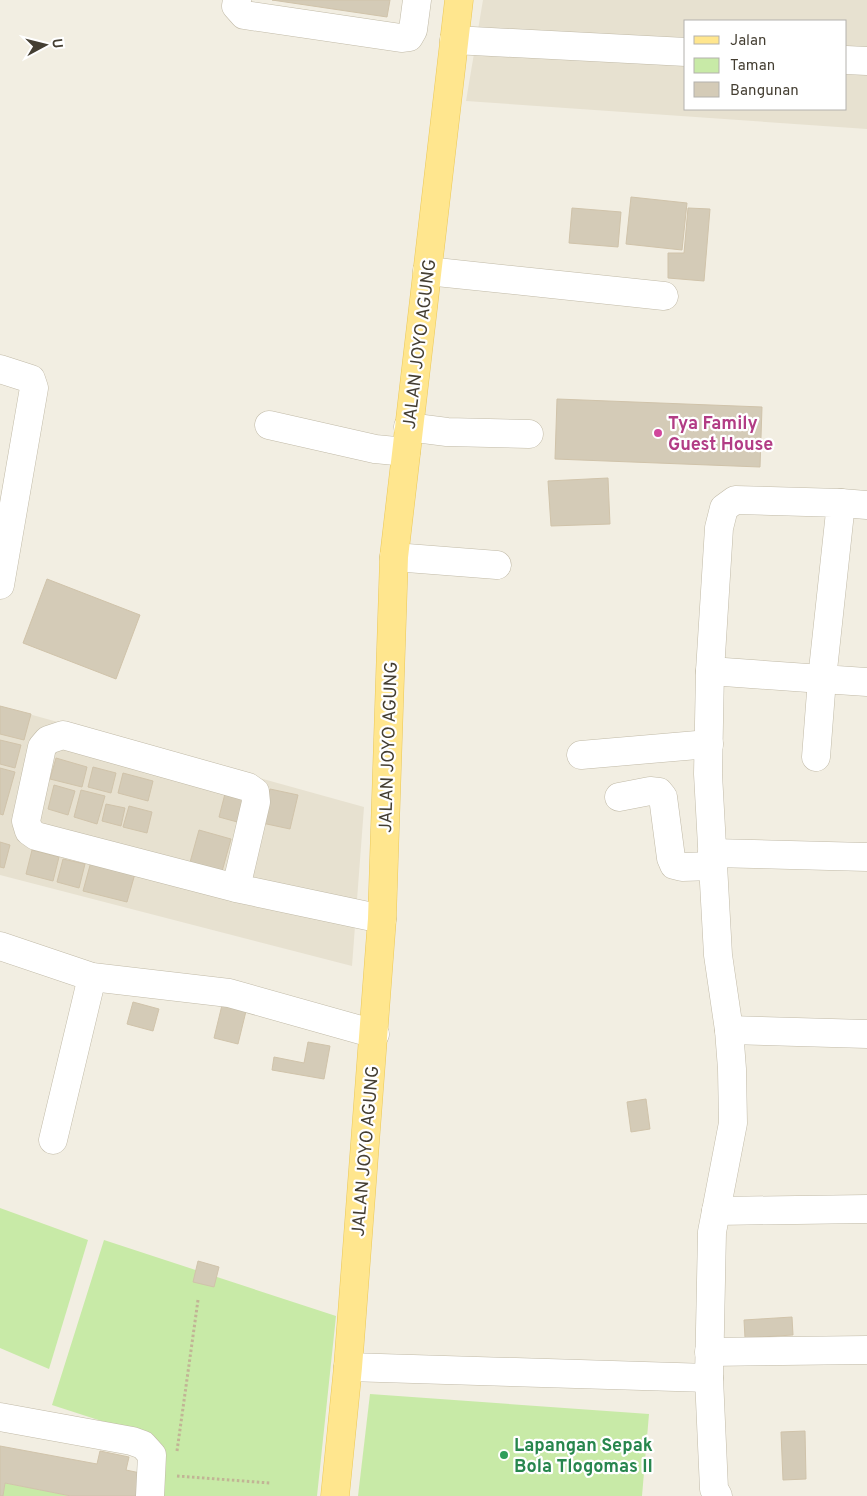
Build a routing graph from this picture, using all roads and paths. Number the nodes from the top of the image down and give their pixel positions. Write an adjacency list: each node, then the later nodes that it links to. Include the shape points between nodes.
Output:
1 (237, 0): 2 (street, via 236,6 244,15 402,38 408,37 412,30)
2 (417, 0)
3 (459, 0): 4 (main road, JALAN JOYO AGUNG)
4 (454, 40): 5 (street); 8 (main road, JALAN JOYO AGUNG)
5 (684, 52)
6 (847, 60): 7 (street)
7 (867, 61)
8 (427, 271): 9 (street); 13 (main road, JALAN JOYO AGUNG)
9 (664, 296)
10 (0, 369): 17 (street, via 31,379 34,388)
11 (269, 425): 13 (street, via 375,448)
12 (529, 434): 13 (street, via 447,432)
13 (407, 440): 15 (main road, JALAN JOYO AGUNG)
14 (854, 504): 18 (street, via 735,500 724,508 719,528); 19 (street)
15 (394, 557): 16 (street); 28 (main road, JALAN JOYO AGUNG)
16 (497, 565)
17 (0, 585)
18 (710, 671): 19 (street); 21 (street)
19 (822, 679): 20 (street); 23 (street)
20 (867, 682)
21 (709, 744): 22 (street); 26 (street)
22 (581, 755)
23 (816, 757)
24 (619, 797): 26 (street, via 659,792 663,797 674,865 682,867)
25 (867, 857): 26 (street)
26 (712, 860): 31 (street, via 718,955)
27 (236, 888): 27 (street, via 36,836 26,821 42,747 48,740 63,735 248,786 255,792 256,802); 28 (street)
28 (382, 919): 32 (main road, JALAN JOYO AGUNG)
29 (0, 946): 30 (street)
30 (92, 977): 32 (street, via 228,993); 34 (street)
31 (729, 1030): 33 (street); 36 (street, via 733,1123)
32 (374, 1034): 40 (main road, JALAN JOYO AGUNG)
33 (867, 1034)
34 (53, 1140)
35 (867, 1209): 36 (street)
36 (716, 1212): 39 (street, via 712,1232)
37 (198, 1300): 42 (path)
38 (867, 1350): 39 (street)
39 (709, 1365): 40 (street); 46 (street, via 714,1489)
40 (348, 1367): 45 (main road, JALAN JOYO AGUNG)
41 (0, 1417): 44 (street, via 143,1445 152,1455)
42 (177, 1456)
43 (270, 1483): 44 (path, via 174,1476)
44 (162, 1489)
45 (335, 1496)
46 (718, 1496)

